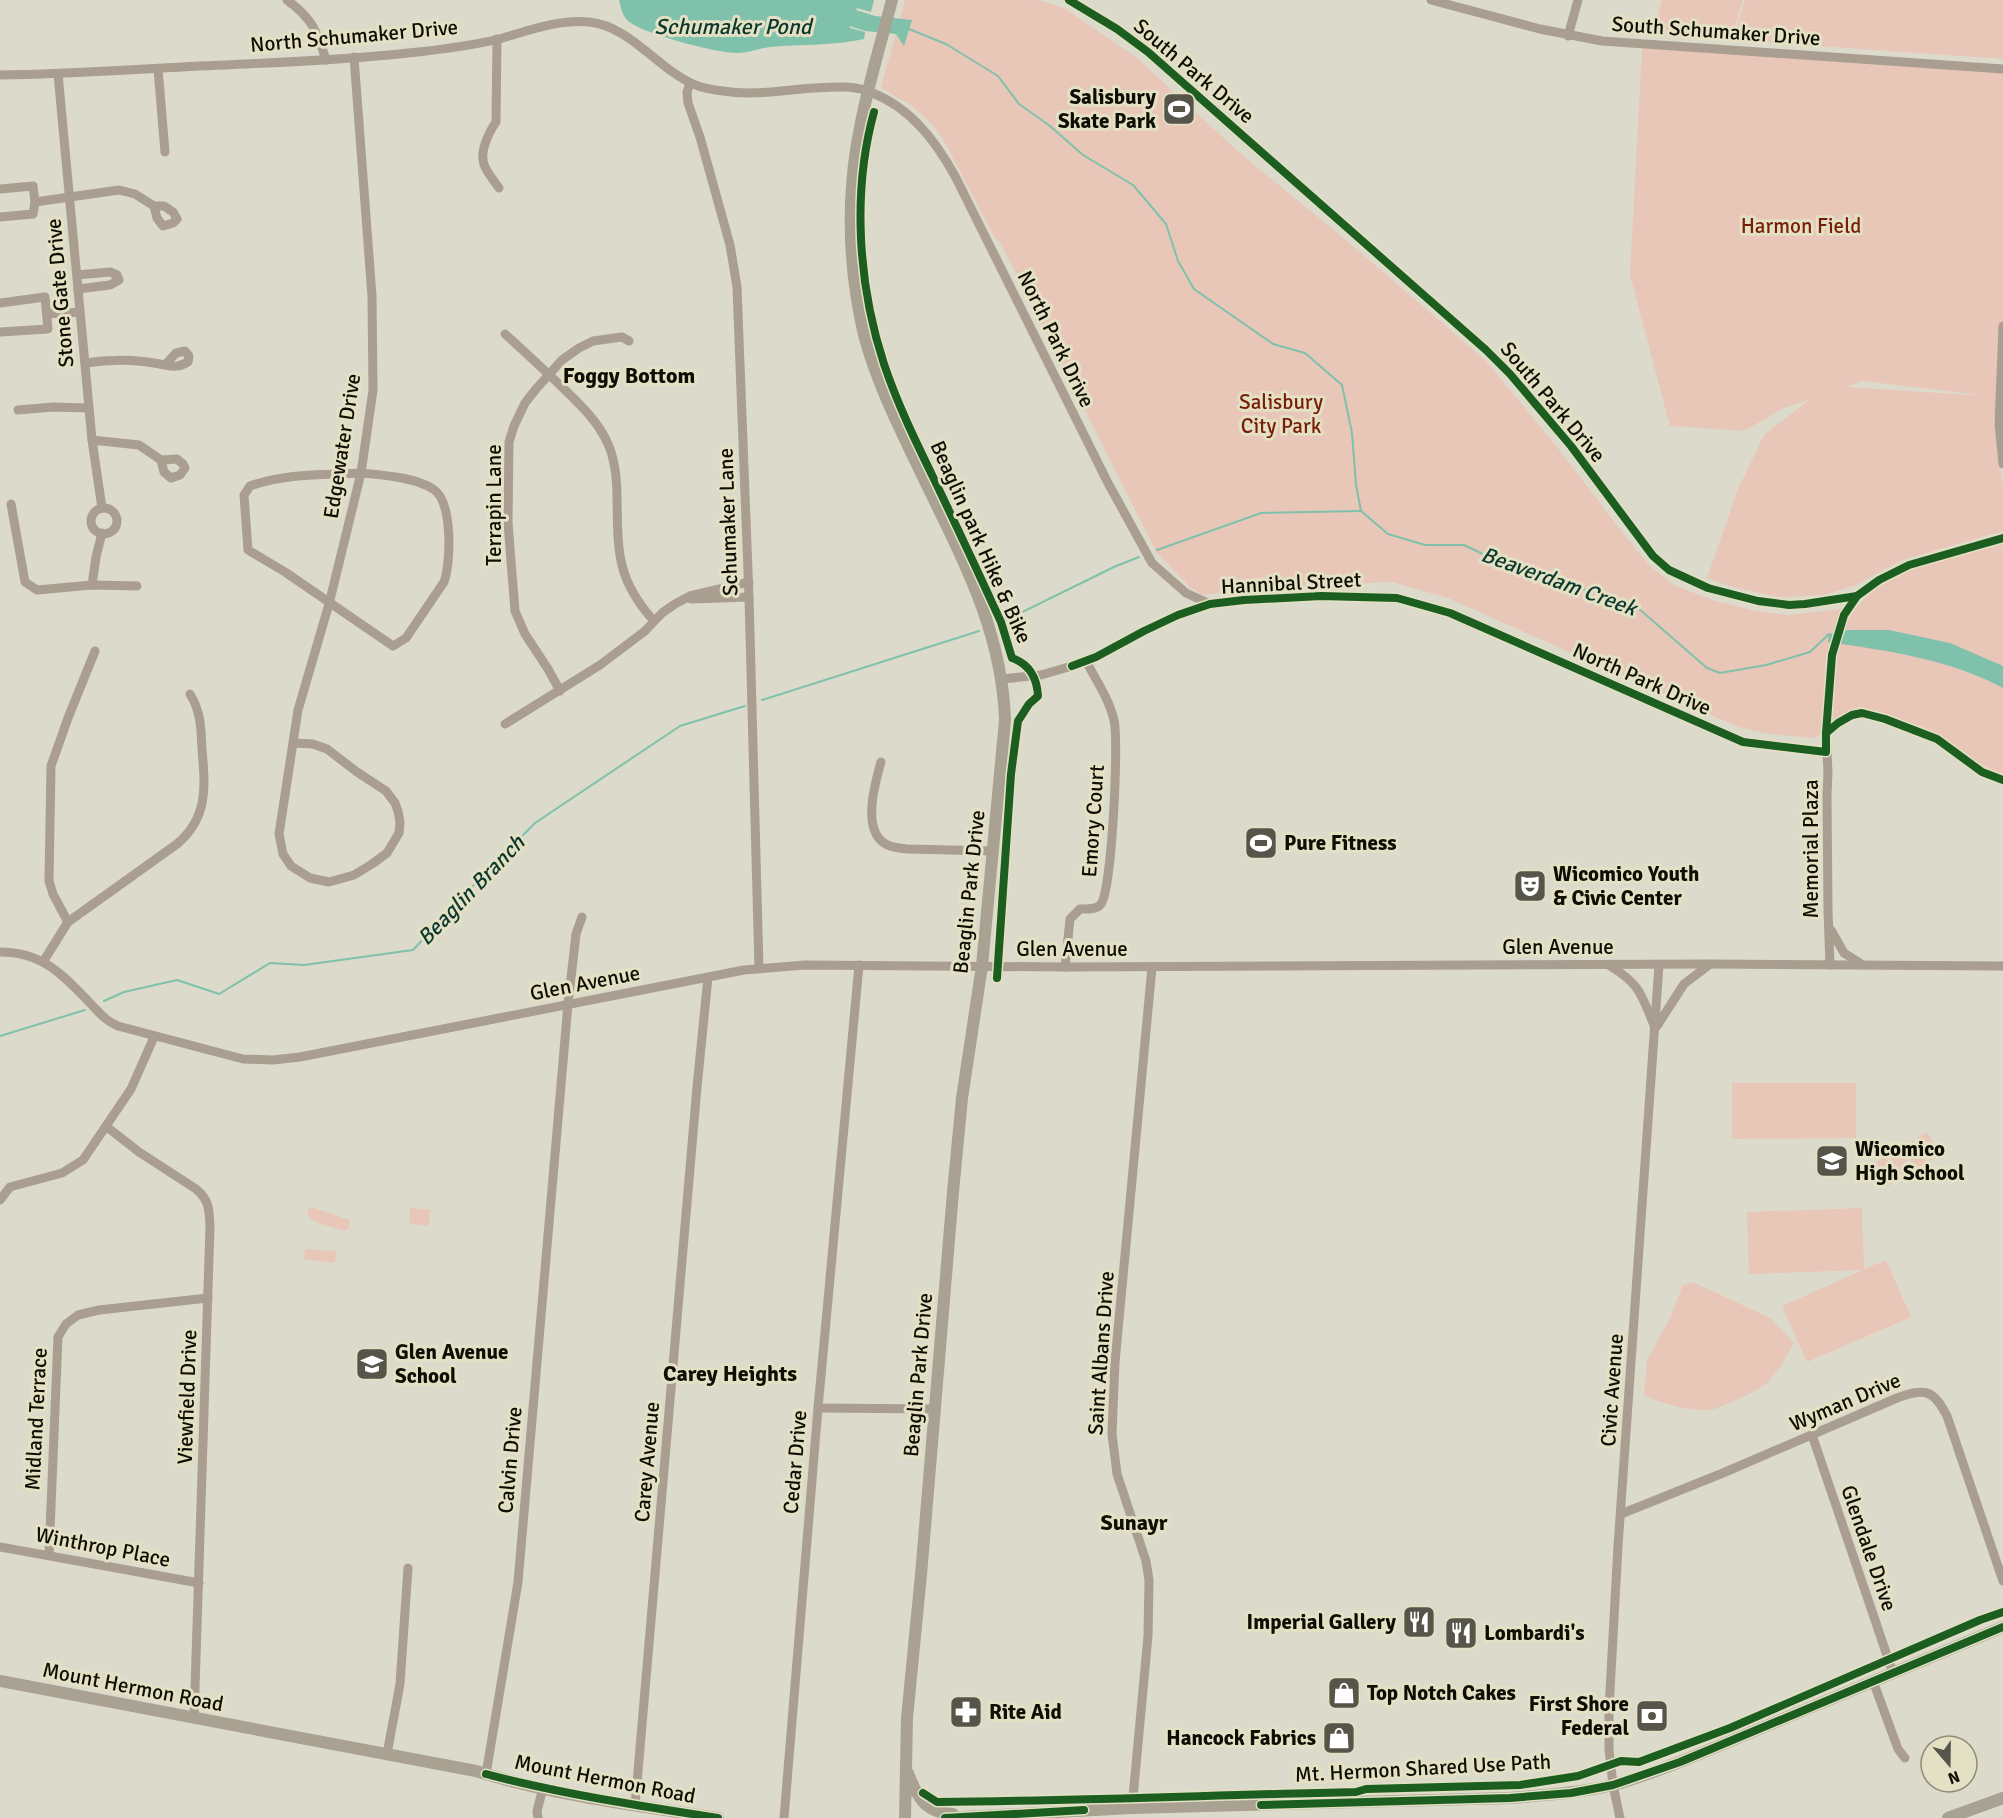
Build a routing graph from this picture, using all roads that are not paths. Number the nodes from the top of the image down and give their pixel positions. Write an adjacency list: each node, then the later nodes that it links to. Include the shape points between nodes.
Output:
1 (288, 0): 9 (street, via 305,13)
2 (1069, 0): 49 (street, South Park Drive, via 1148,52 1486,350 1571,447 1653,556 1669,570 1708,588 1775,603 1805,604)
3 (1431, 0): 6 (street, South Schumaker Drive)
4 (1578, 0): 6 (street)
5 (891, 6): 15 (main road, Beaglin Park Drive)
6 (1568, 36): 11 (street, South Schumaker Drive)
7 (497, 39): 8 (street, North Schumaker Drive); 14 (street, North Schumaker Drive, via 535,28 590,22 622,34); 17 (street, via 496,122 481,155)
8 (354, 57): 9 (street, North Schumaker Drive); 41 (street, Edgewater Drive, via 374,351 373,390)
9 (326, 60): 10 (street, North Schumaker Drive)
10 (158, 69): 12 (street, North Schumaker Drive); 16 (street)
11 (2003, 69)
12 (58, 74): 13 (street, North Schumaker Drive); 19 (street, Stone Gate Drive)
13 (0, 75)
14 (690, 83): 15 (street, North Schumaker Drive, via 708,89 759,94 844,88); 46 (street, Schumaker Lane, via 688,103 727,233 737,287)
15 (868, 91): 53 (street, North Park Drive, via 907,114 939,149 1149,557 1186,593); 58 (main road, Beaglin Park Drive, via 852,193 853,263 862,325 891,407 979,596)
16 (165, 152)
17 (499, 188)
18 (0, 189): 20 (street, via 33,186)
19 (70, 198): 20 (street); 21 (street, via 119,190 135,194); 23 (street, Stone Gate Drive)
20 (35, 202): 22 (street, via 33,214)
21 (154, 206)
22 (0, 217)
23 (77, 276): 24 (street, Stone Gate Drive); 24 (street, via 110,272 119,280)
24 (78, 289): 26 (street, Stone Gate Drive)
25 (0, 303): 27 (street, via 45,297)
26 (80, 312): 27 (street); 32 (street, Stone Gate Drive)
27 (47, 314): 29 (street, via 48,329)
28 (2003, 326): 37 (street)
29 (0, 332)
30 (505, 334): 34 (street)
31 (629, 341): 34 (street, Terrapin Lane, via 622,337 593,341 562,360)
32 (85, 363): 33 (street, via 110,359); 35 (street, Stone Gate Drive)
33 (165, 365)
34 (549, 375): 55 (street, via 579,402 609,445 616,475 618,551 623,575 639,605); 59 (street, Terrapin Lane, via 525,403 509,442 508,523 515,611)
35 (89, 408): 36 (street); 38 (street, Stone Gate Drive)
36 (18, 410)
37 (2001, 423): 40 (street)
38 (92, 440): 39 (street, via 139,445); 43 (street, Stone Gate Drive)
39 (161, 460)
40 (2003, 464)
41 (361, 473): 52 (street, Edgewater Drive); 52 (street, via 278,478 250,486 244,495 248,550); 52 (street, via 400,477 434,489 442,501 448,526 447,572 440,589 406,638 393,646)
42 (10, 504): 47 (street, via 25,582 37,590)
43 (102, 508): 44 (street, Stone Gate Drive, via 91,519 93,527); 44 (street, Stone Gate Drive, via 114,512 117,520 111,532)
44 (102, 534): 47 (street, Stone Gate Drive)
45 (2003, 538): 49 (street, South Park Drive, via 1909,565)
46 (748, 582): 50 (street, Schumaker Lane); 51 (street)
47 (92, 585): 48 (street)
48 (137, 586)
49 (1857, 596): 62 (street, Memorial Plaza, via 1839,626 1832,655)
50 (749, 597): 51 (street); 83 (street, Schumaker Lane)
51 (683, 600): 55 (street)
52 (329, 604): 63 (street, Edgewater Drive, via 298,710)
53 (1210, 604): 54 (street, Hannibal Street, via 1321,596 1397,598); 57 (street, Hannibal Street, via 1178,615)
54 (1450, 613): 64 (street, North Park Drive, via 1743,742)
55 (654, 621): 59 (street, via 600,665)
56 (95, 651): 69 (street, via 51,766 49,880)
57 (1086, 661): 58 (street, Hannibal Street, via 1041,675); 81 (street, Emory Court, via 1111,708 1116,736 1111,849 1101,904 1080,909 1070,919)
58 (1002, 679): 67 (main road, Beaglin Park Drive, via 1005,720)
59 (560, 691): 61 (street)
60 (190, 694): 69 (street, via 201,717 204,780 197,819 177,844)
61 (505, 724)
62 (1826, 733): 64 (street, Memorial Plaza); 66 (street, via 1852,715 1878,717 1937,739 1982,772)
63 (294, 743): 63 (street, Edgewater Drive, via 327,749 387,790 395,803 399,833 387,852 354,875 329,882 310,878 291,866 283,854 279,834)
64 (1826, 752): 70 (street, Memorial Plaza)
65 (881, 762): 67 (street, via 871,816 873,829 885,844 907,849)
66 (2003, 780)
67 (992, 851): 78 (main road, Beaglin Park Drive)
68 (582, 917): 85 (street, Calvin Drive, via 576,934)
69 (68, 922): 72 (street)
70 (1829, 927): 77 (street, Memorial Plaza); 79 (street, via 1844,953)
71 (0, 952): 72 (street, Glen Avenue)
72 (43, 962): 87 (street, Glen Avenue, via 64,976 107,1021)
73 (1608, 964): 76 (street, Glen Avenue); 82 (street, Glen Avenue); 86 (street, via 1635,984)
74 (1710, 964): 76 (street, Glen Avenue); 77 (street, Glen Avenue); 86 (street, via 1684,984)
75 (859, 965): 78 (street, Glen Avenue); 83 (street, Glen Avenue); 91 (street, Cedar Drive)
76 (1659, 965): 86 (street, Civic Avenue)
77 (1830, 965): 79 (street, Glen Avenue)
78 (982, 966): 81 (street, Glen Avenue); 92 (main road, Beaglin Park Drive, via 960,1114)
79 (1865, 966): 80 (street, Glen Avenue)
80 (2003, 966)
81 (1065, 967): 82 (street, Glen Avenue)
82 (1152, 967): 113 (street, Saint Albans Drive, via 1131,1174 1112,1434 1117,1474 1149,1581 1148,1636)
83 (759, 968): 84 (street, Glen Avenue)
84 (708, 977): 85 (street, Glen Avenue); 112 (street, Carey Avenue)
85 (568, 1004): 87 (street, Glen Avenue, via 273,1060 243,1059); 108 (street, Calvin Drive, via 518,1582)
86 (1656, 1029): 94 (street, Civic Avenue)
87 (154, 1037): 88 (street, via 131,1089)
88 (107, 1127): 89 (street, via 83,1161 62,1173 10,1187); 90 (street, Viewfield Drive, via 204,1196 209,1204)
89 (0, 1200)
90 (208, 1298): 96 (street, Midland Terrace, via 99,1310 78,1315 61,1331); 99 (street, Viewfield Drive)
91 (818, 1408): 92 (street); 117 (street, Cedar Drive)
92 (934, 1409): 107 (main road, Beaglin Park Drive)
93 (1812, 1435): 94 (street, Wyman Drive); 98 (street, Wyman Drive, via 1910,1393 1932,1395 1947,1416); 101 (street, Glendale Drive)
94 (1621, 1514): 109 (street, Civic Avenue, via 1609,1709)
95 (0, 1546): 96 (street, Winthrop Place)
96 (49, 1555): 99 (street, Winthrop Place)
97 (408, 1568): 105 (street, via 400,1684)
98 (2003, 1581)
99 (199, 1583): 104 (street, Viewfield Drive)
100 (2003, 1627): 101 (main road)
101 (1893, 1673): 103 (main road)
102 (0, 1681): 104 (main road, Mount Hermon Road)
103 (1873, 1681): 106 (street, via 1898,1749); 109 (main road, via 1680,1762)
104 (194, 1719): 105 (main road, Mount Hermon Road)
105 (387, 1754): 108 (main road, Mount Hermon Road)
106 (1905, 1758)
107 (905, 1767): 114 (main road, via 917,1796 939,1814); 118 (main road, Beaglin Park Drive)
108 (486, 1774): 110 (main road, Mount Hermon Road)
109 (1613, 1785): 113 (main road, via 1510,1798); 120 (street, Civic Avenue)
110 (543, 1788): 112 (main road, Mount Hermon Road); 115 (street)
111 (2003, 1798): 121 (main road)
112 (635, 1806): 116 (main road, Mount Hermon Road)
113 (1132, 1808): 114 (main road)
114 (987, 1815): 119 (main road)
115 (538, 1818)
116 (717, 1818)
117 (784, 1818)
118 (905, 1818)
119 (945, 1818)
120 (1620, 1818)
121 (1948, 1818)

